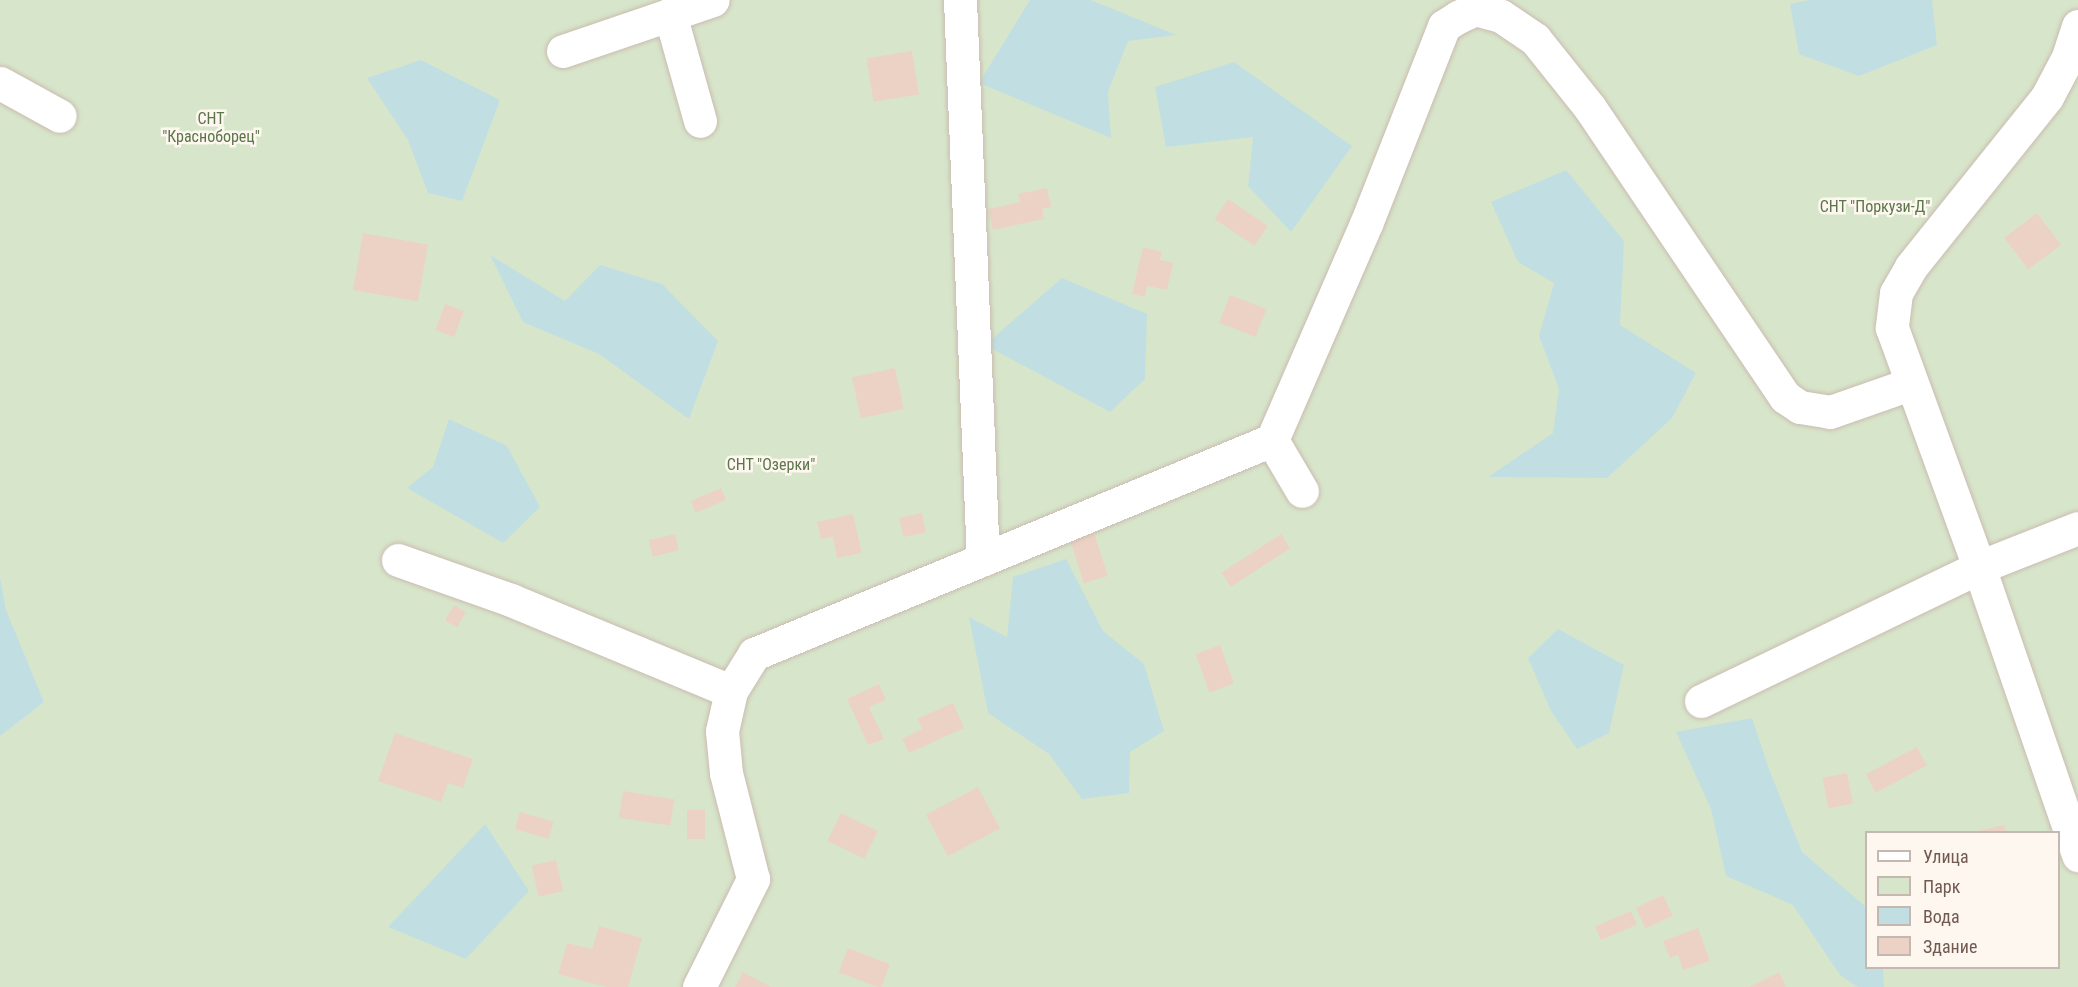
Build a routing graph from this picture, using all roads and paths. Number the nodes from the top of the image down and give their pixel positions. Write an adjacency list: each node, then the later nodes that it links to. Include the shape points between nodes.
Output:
1 (713, 0): 4 (street)
2 (960, 0): 15 (street)
3 (1472, 5): 10 (street, via 1501,16 1535,39 1590,108 1785,397 1800,407 1830,412); 11 (street, via 1444,26 1366,225)
4 (670, 15): 6 (street); 9 (street)
5 (2078, 26): 10 (street, via 2067,59 2047,97 1911,267 1896,293 1892,328)
6 (563, 51)
7 (0, 83): 8 (street)
8 (60, 116)
9 (700, 121)
10 (1911, 384): 16 (street)
11 (1272, 440): 12 (street); 15 (street)
12 (1302, 490)
13 (2078, 528): 16 (street)
14 (398, 560): 17 (street, via 511,600)
15 (983, 560): 17 (street, via 754,654)
16 (1979, 567): 18 (street); 19 (street)
17 (731, 691): 20 (street, via 723,731 726,773 753,879)
18 (1701, 701)
19 (2078, 855)
20 (699, 987)

